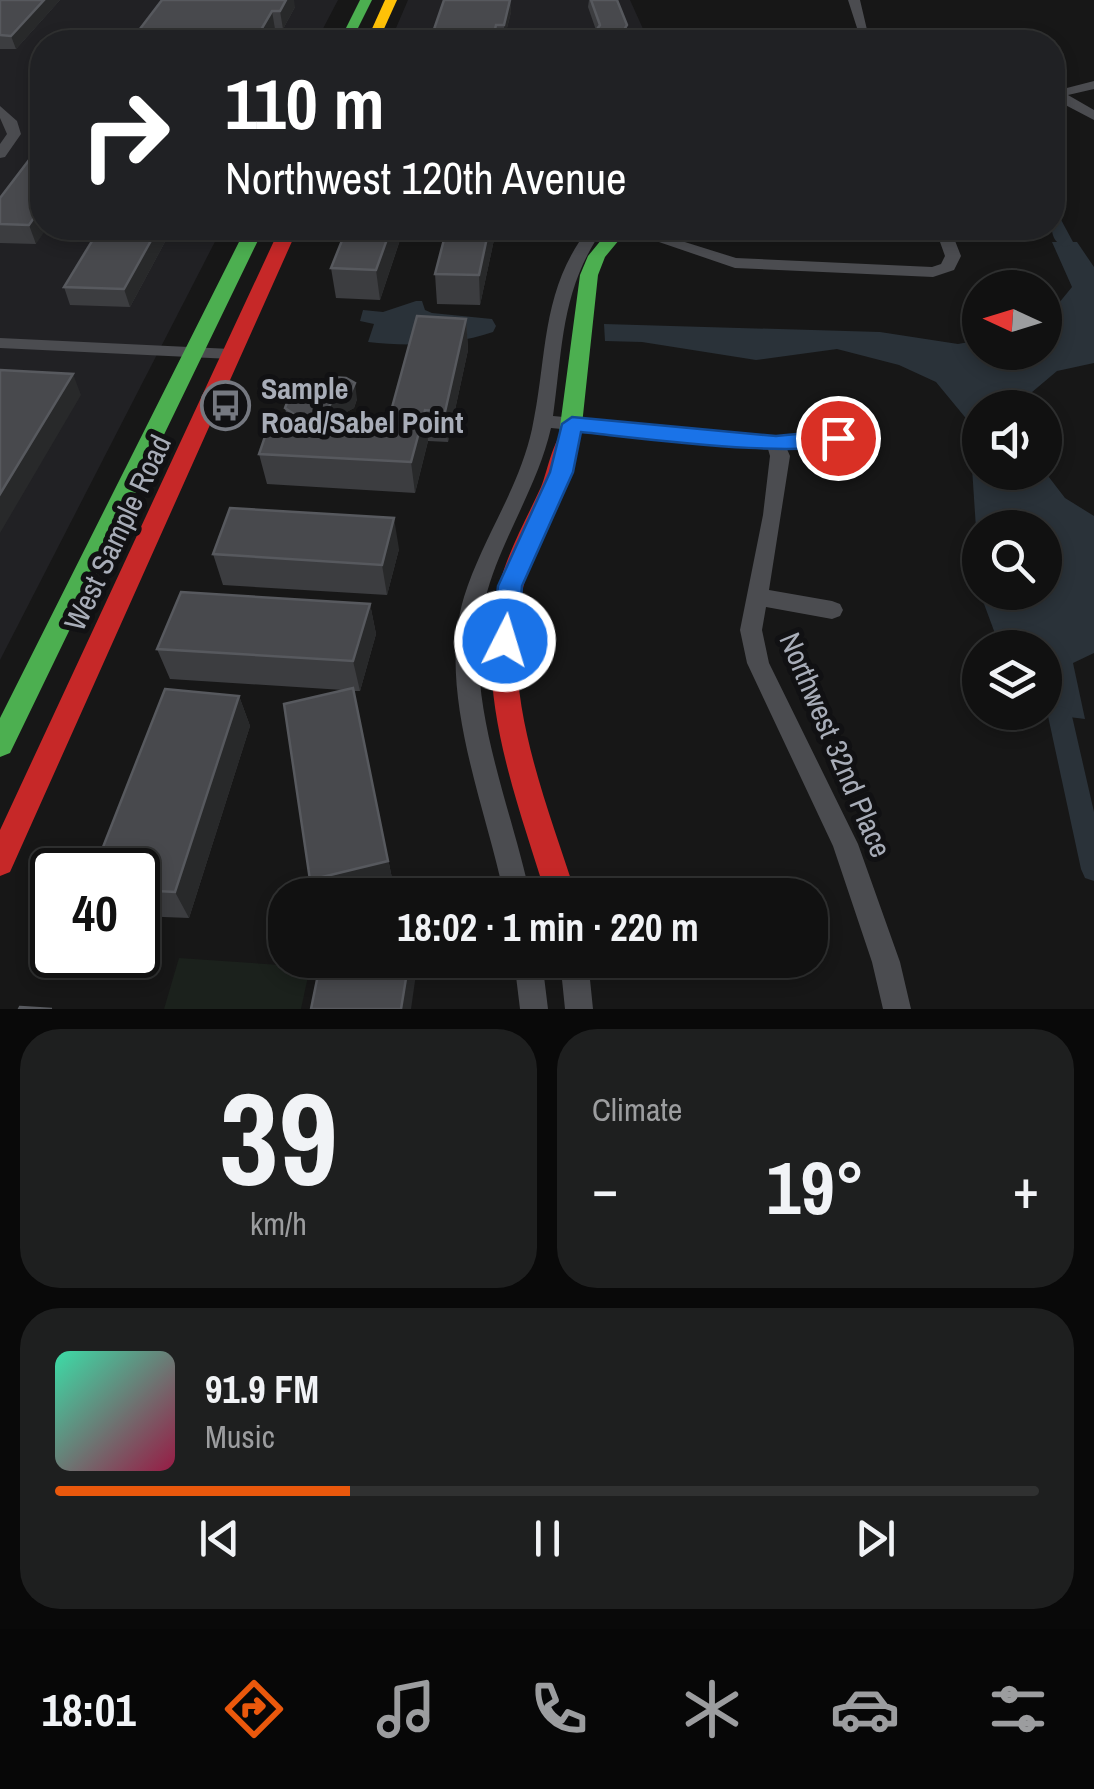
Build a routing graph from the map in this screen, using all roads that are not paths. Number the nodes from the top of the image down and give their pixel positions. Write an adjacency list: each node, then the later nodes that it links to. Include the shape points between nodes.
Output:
1 (366, 0): 4 (main road)
2 (391, 0): 5 (main road)
3 (854, 0): 6 (street)
4 (351, 30)
5 (377, 30)
6 (864, 30)
7 (1094, 74): 9 (street)
8 (1094, 84): 10 (street)
9 (1065, 86)
10 (1065, 89)
11 (1065, 98): 13 (street)
12 (0, 110): 14 (street, via 14,134)
13 (1094, 116)
14 (0, 154)
15 (248, 240): 22 (main road, West Sample Road)
16 (284, 240): 23 (main road, West Sample Road)
17 (584, 240): 24 (street, via 564,276)
18 (612, 240): 25 (main road, via 589,275)
19 (661, 240): 20 (street, via 735,263 933,272 953,256)
20 (948, 240)
21 (0, 343): 22 (street)
22 (193, 352): 23 (street); 32 (main road, West Sample Road)
23 (231, 354): 33 (main road, West Sample Road)
24 (543, 421): 25 (street); 30 (street, via 534,459 480,578)
25 (572, 424): 27 (street); 31 (main road, via 562,472 510,586)
26 (838, 438): 27 (street)
27 (776, 443): 28 (street, Northwest 32nd Place, via 780,456)
28 (760, 597): 29 (street); 40 (street, Northwest 32nd Place, via 751,630 758,663 845,844)
29 (832, 610)
30 (471, 618): 31 (street); 34 (street, via 466,647 472,714)
31 (504, 620): 35 (main road, via 509,712)
32 (0, 745)
33 (0, 862)
34 (512, 878)
35 (556, 878)
36 (530, 978): 38 (street)
37 (576, 978): 39 (street)
38 (534, 1009)
39 (579, 1009)
40 (897, 1009)

